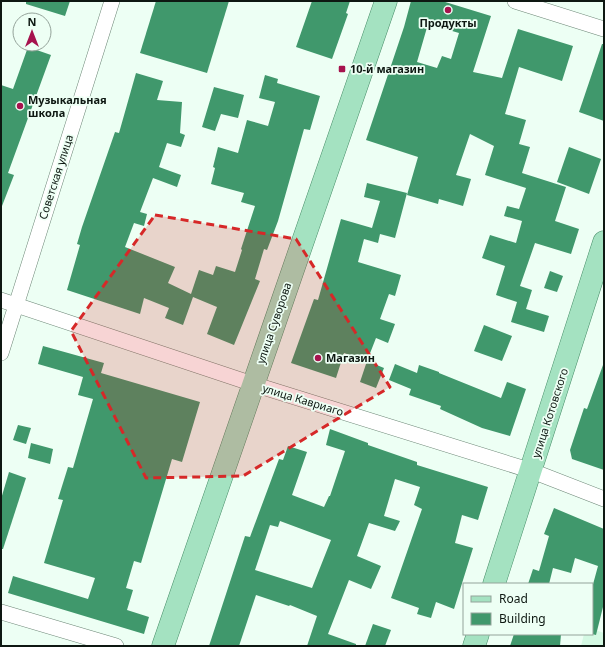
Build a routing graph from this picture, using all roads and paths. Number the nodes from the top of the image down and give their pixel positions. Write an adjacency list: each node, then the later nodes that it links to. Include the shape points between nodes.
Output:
1 (112, 1): 7 (street, Советская улица)
2 (386, 1): 9 (main road, улица Суворова)
3 (515, 1): 4 (street)
4 (604, 29)
5 (604, 242): 10 (main road, улица Котовского)
6 (1, 300): 7 (street, улица Кавриаго)
7 (16, 305): 8 (street, Советская улица); 9 (street, улица Кавриаго)
8 (1, 353)
9 (253, 384): 10 (street, улица Кавриаго); 16 (main road, улица Суворова)
10 (532, 471): 11 (street, улица Кавриаго); 12 (main road, улица Котовского)
11 (604, 499)
12 (494, 583)
13 (1, 612): 15 (street)
14 (478, 635): 17 (main road)
15 (116, 646)
16 (163, 646)
17 (474, 646)

